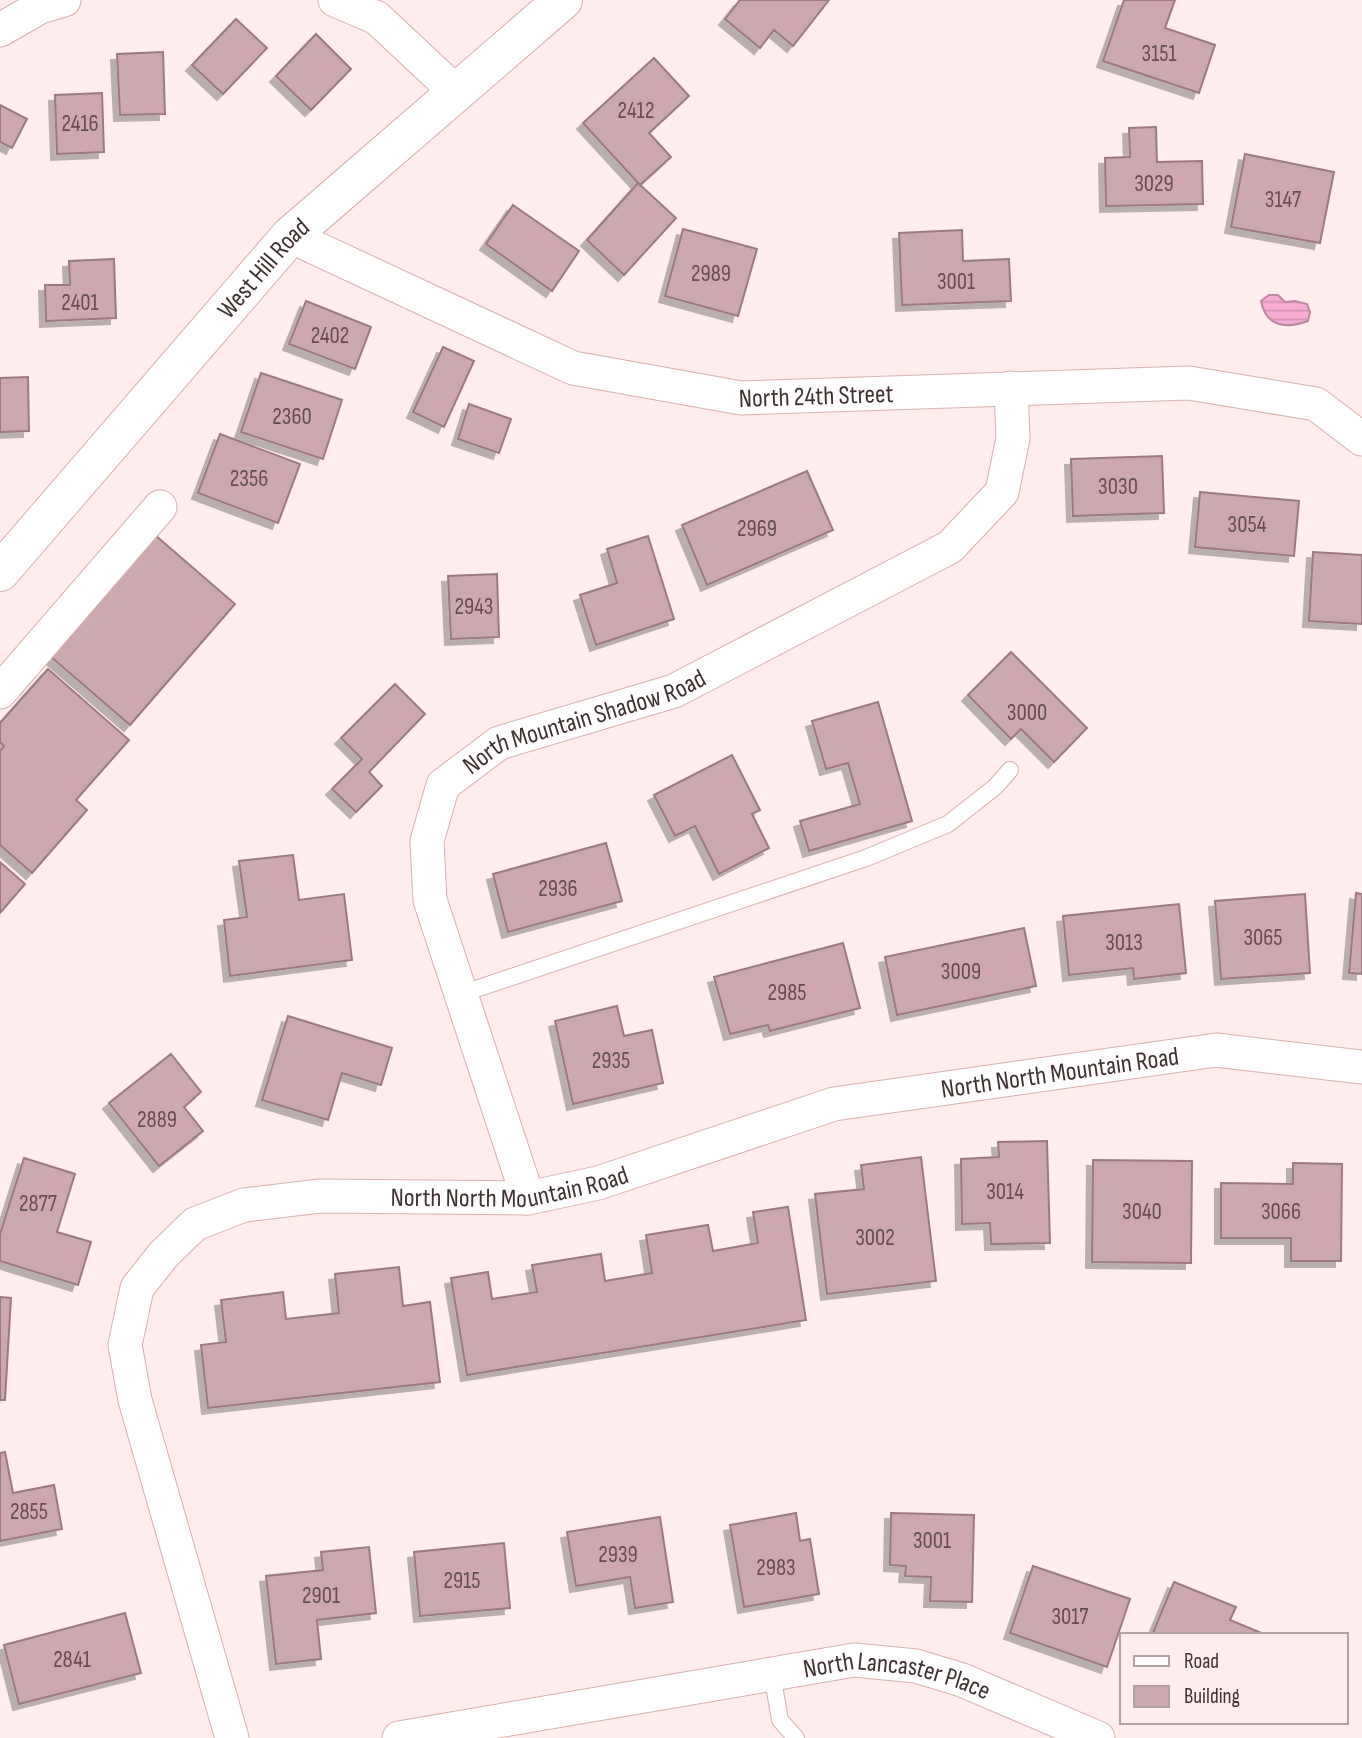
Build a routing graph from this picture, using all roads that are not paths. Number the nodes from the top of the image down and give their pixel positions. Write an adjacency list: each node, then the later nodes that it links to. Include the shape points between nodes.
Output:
1 (64, 0): 4 (street, via 40,7)
2 (335, 0): 5 (street, via 377,18)
3 (563, 0): 5 (street, West Hill Road)
4 (0, 30)
5 (457, 93): 6 (street, West Hill Road)
6 (290, 236): 7 (street, North 24th Street, via 573,368 741,398); 10 (street, West Hill Road)
7 (1012, 388): 8 (street, North 24th Street, via 1189,383 1317,404); 13 (street, North Mountain Shadow Road, via 1013,438 1002,492 950,547 674,691 499,743 443,785 427,841 430,900)
8 (1362, 439)
9 (160, 507): 11 (street)
10 (0, 572)
11 (0, 692)
12 (1010, 770): 13 (lane, via 995,788 948,824 866,858)
13 (461, 995): 15 (street, North Mountain Shadow Road)
14 (1362, 1068): 15 (street, North North Mountain Road, via 1216,1050 834,1104 598,1183)
15 (528, 1198): 17 (street, North North Mountain Road, via 320,1196 244,1205 195,1224 137,1288 125,1345 135,1400)
16 (772, 1674): 18 (street, North Lancaster Place); 19 (lane, via 780,1720); 20 (street, North Lancaster Place, via 855,1660 916,1666 962,1680)
17 (232, 1738)
18 (399, 1738)
19 (796, 1738)
20 (1098, 1738)

